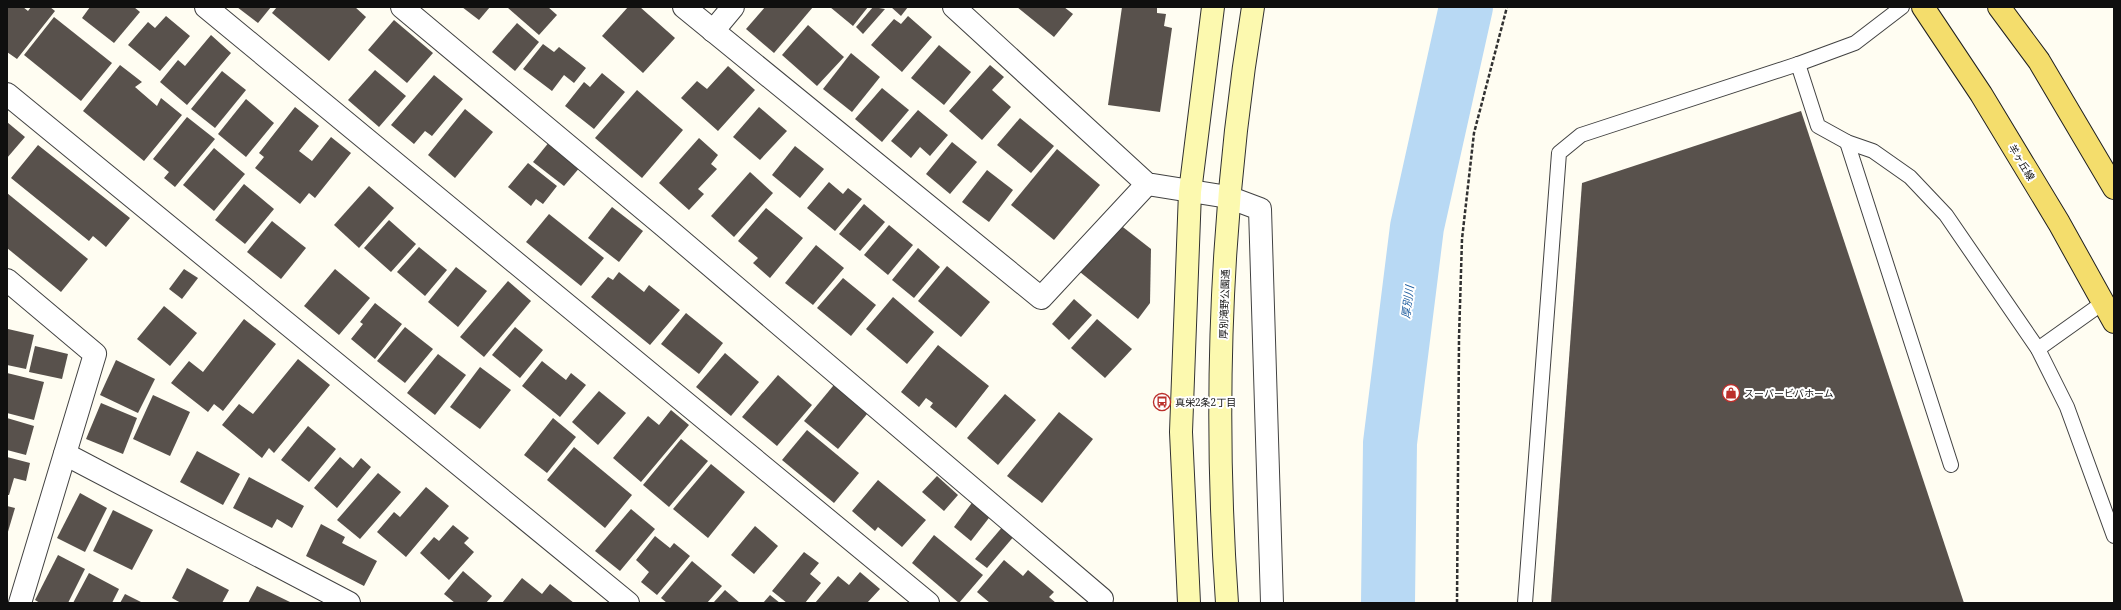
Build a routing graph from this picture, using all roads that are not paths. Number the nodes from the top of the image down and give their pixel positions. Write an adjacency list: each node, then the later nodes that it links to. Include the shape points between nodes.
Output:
1 (206, 7): 31 (street)
2 (402, 7): 27 (street, via 664,226)
3 (684, 7): 11 (street)
4 (733, 7): 11 (street)
5 (954, 7): 15 (street)
6 (1213, 7): 17 (main road)
7 (1253, 7): 18 (main road, 厚別滝野公園通)
8 (1902, 7): 12 (lane, via 1855,43)
9 (1923, 7): 20 (main road, 羊ヶ丘線, via 1981,94)
10 (1999, 7): 16 (main road, via 2040,61)
11 (713, 31): 15 (street, via 1041,298)
12 (1798, 64): 14 (lane, via 1818,126); 35 (lane, via 1581,135 1559,153)
13 (7, 94): 26 (street)
14 (1846, 142): 22 (lane, via 1872,151 1910,177 1946,215); 24 (lane)
15 (1147, 184): 17 (street)
16 (2114, 188)
17 (1190, 192): 18 (street); 32 (main road, via 1181,432)
18 (1228, 197): 33 (main road, 厚別滝野公園通, via 1219,430); 34 (street, via 1260,209)
19 (7, 280): 23 (street, via 94,354)
20 (2104, 302): 21 (main road, 羊ヶ丘線); 22 (lane)
21 (2114, 322)
22 (2038, 349): 25 (lane, via 2067,407)
23 (65, 454): 28 (street); 29 (street)
24 (1951, 465)
25 (2114, 536)
26 (603, 594): 30 (street)
27 (1103, 602)
28 (20, 603)
29 (349, 603)
30 (628, 603)
31 (928, 603)
32 (1189, 603)
33 (1227, 603)
34 (1272, 603)
35 (1525, 603)

